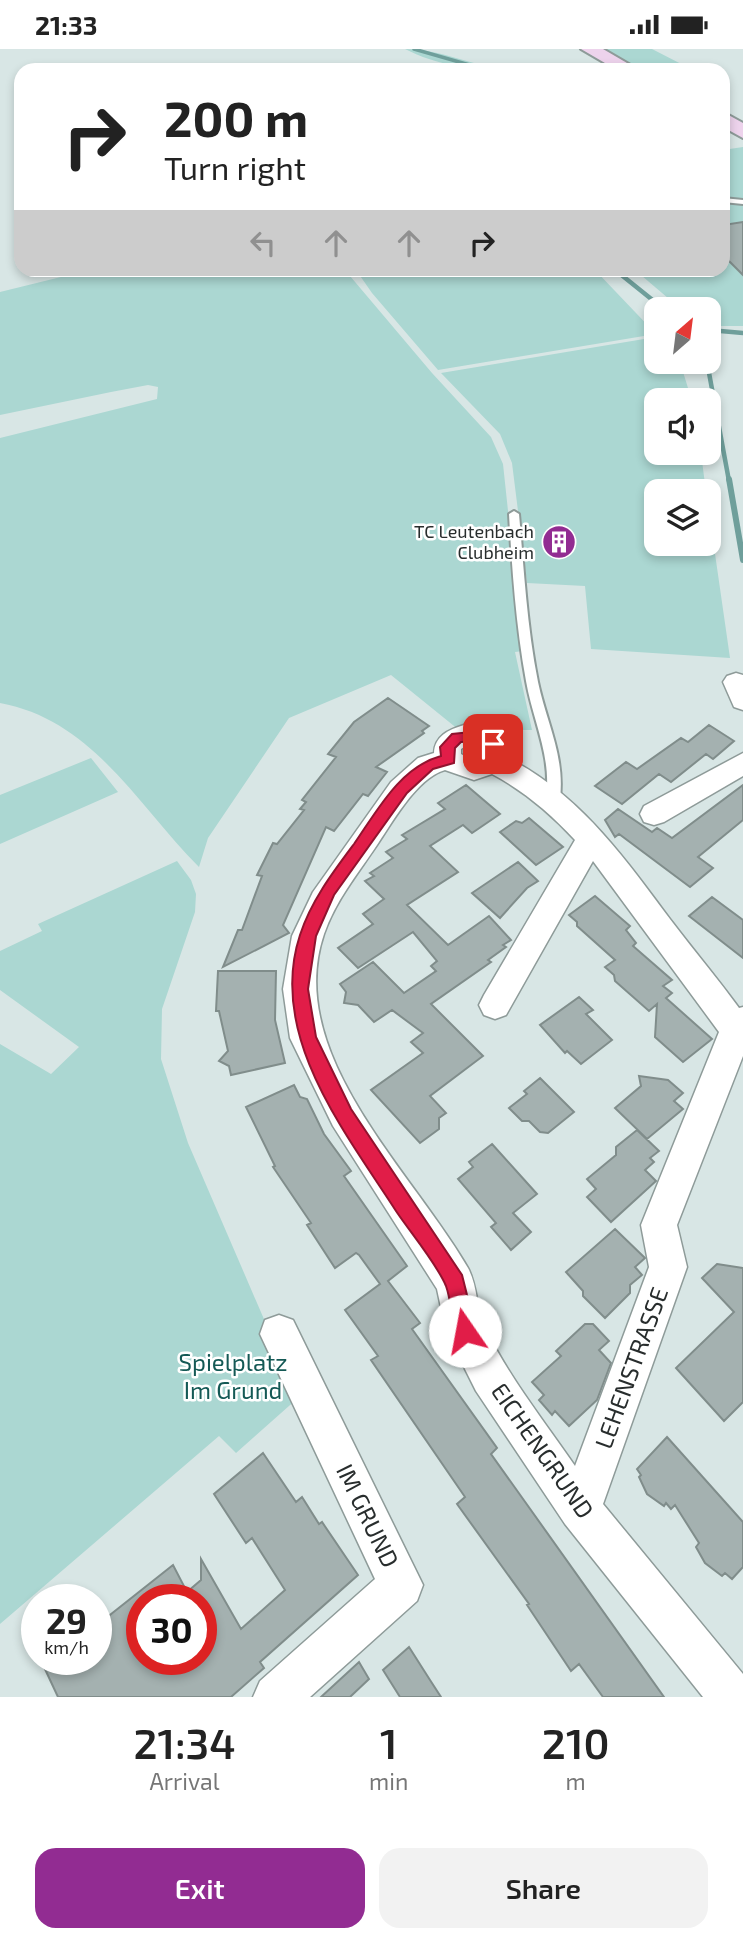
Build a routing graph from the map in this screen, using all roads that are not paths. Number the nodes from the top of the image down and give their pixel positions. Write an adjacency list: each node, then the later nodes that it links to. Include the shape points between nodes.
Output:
1 (590, 49): 2 (street)
2 (617, 63)
3 (514, 515): 6 (lane, via 533,686 557,780)
4 (449, 759): 6 (street, LEHENSTRASSE, via 451,741 473,734 493,744 493,762 517,772); 12 (street, EICHENGRUND, via 428,765 401,789 328,892 308,936 299,989 307,1038 345,1115 455,1282 465,1331 490,1377)
5 (743, 763): 7 (street)
6 (553, 798): 8 (street, LEHENSTRASSE)
7 (654, 814)
8 (591, 838): 9 (street); 10 (street, LEHENSTRASSE)
9 (495, 1005)
10 (741, 1030): 12 (street, LEHENSTRASSE, via 659,1225 668,1267)
11 (279, 1334): 13 (street, IM GRUND, via 401,1585)
12 (580, 1509): 14 (street, EICHENGRUND)
13 (276, 1697)
14 (732, 1697)

